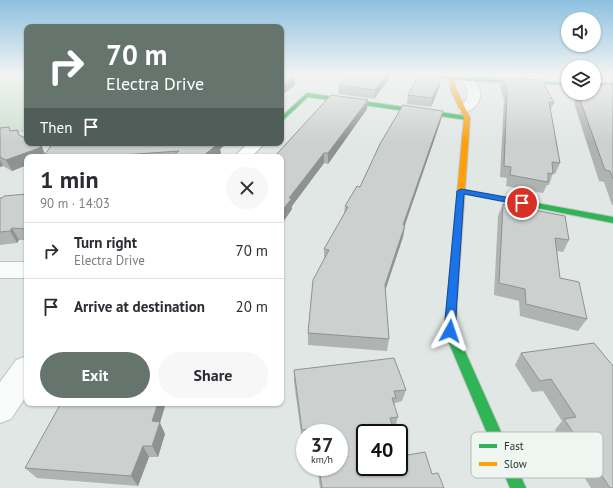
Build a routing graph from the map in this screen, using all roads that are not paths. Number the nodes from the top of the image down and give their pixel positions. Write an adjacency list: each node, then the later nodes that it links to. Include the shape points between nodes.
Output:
1 (305, 98): 6 (street)
2 (323, 98): 5 (street)
3 (456, 98): 5 (street)
4 (474, 98): 5 (street)
5 (466, 114): 9 (street)
6 (284, 117)
7 (254, 146): 8 (street)
8 (245, 154)
9 (461, 191): 10 (street); 15 (street, via 450,331)
10 (613, 220)
11 (0, 270): 12 (street)
12 (24, 270)
13 (24, 373): 14 (street)
14 (0, 408)
15 (494, 432)
16 (514, 478): 17 (street)
17 (518, 488)

